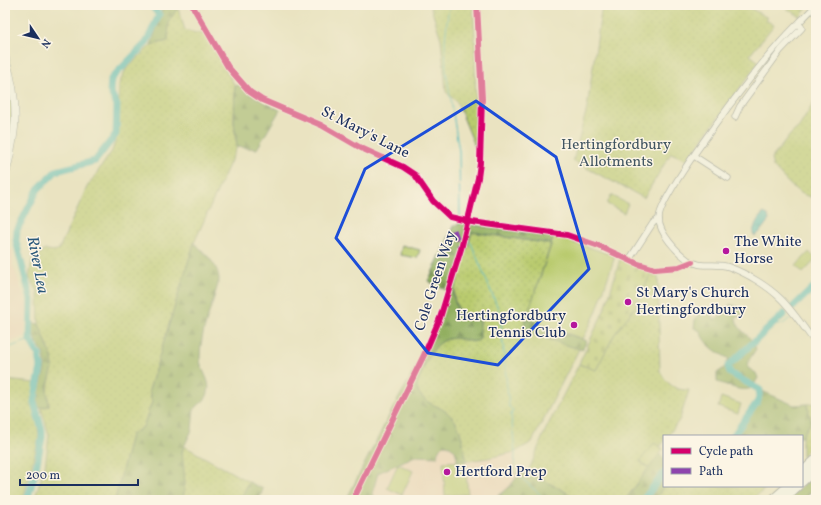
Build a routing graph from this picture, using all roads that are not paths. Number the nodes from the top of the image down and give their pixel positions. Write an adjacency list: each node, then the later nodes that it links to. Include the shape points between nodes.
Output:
1 (192, 5): 10 (street, St Mary's Lane, via 228,67 250,92 406,169 421,182 439,208 450,216 479,224 567,235)
2 (816, 5): 3 (street)
3 (800, 26): 5 (street, via 740,106); 6 (street, via 764,60)
4 (5, 57): 7 (main road, via 16,106 12,146)
5 (735, 117)
6 (694, 156): 8 (street); 9 (street, via 668,195)
7 (5, 177)
8 (728, 178)
9 (659, 219): 10 (street, via 650,226); 11 (street, via 670,242)
10 (629, 260): 11 (street, St Mary's Lane, via 655,269 679,267)
11 (692, 262): 12 (street, via 729,267 775,294)
12 (816, 344)
13 (816, 459): 15 (highway)
14 (816, 469): 16 (highway)
15 (803, 471)
16 (803, 481)
17 (787, 487): 20 (highway)
18 (797, 487): 21 (highway)
19 (816, 494): 22 (street)
20 (772, 500)
21 (783, 500)
22 (808, 500)

